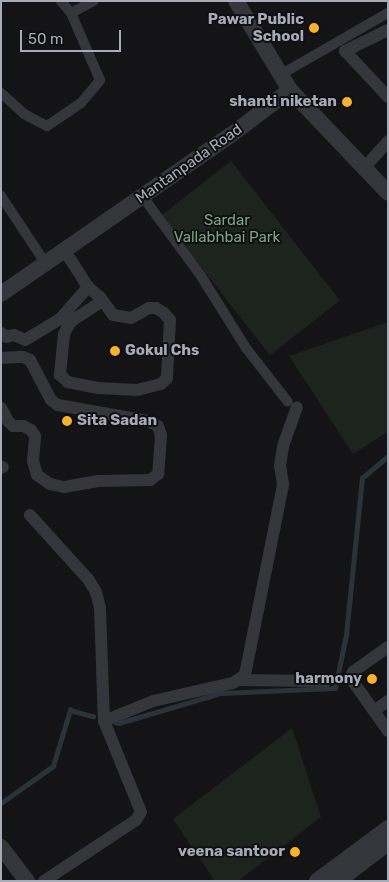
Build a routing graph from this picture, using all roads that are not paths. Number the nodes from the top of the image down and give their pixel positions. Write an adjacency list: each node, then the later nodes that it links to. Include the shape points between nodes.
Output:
1 (61, 1): 5 (street)
2 (94, 1): 5 (street)
3 (240, 2): 7 (street)
4 (388, 12): 7 (street)
5 (71, 13): 9 (street, via 100,80 81,103 47,126 24,114)
6 (388, 30): 10 (street, via 345,51)
7 (280, 75): 8 (street)
8 (290, 90): 12 (street); 15 (street, Mantanpada Road)
9 (1, 93)
10 (388, 97)
11 (388, 140): 12 (street)
12 (364, 168): 13 (street)
13 (388, 193)
14 (1, 196): 17 (street)
15 (143, 197): 16 (street, Mantanpada Road); 23 (street, via 201,276 246,348)
16 (65, 251): 17 (street, Mantanpada Road); 18 (street)
17 (46, 264): 19 (street, Mantanpada Road)
18 (88, 287): 20 (street); 21 (street, via 60,319 25,340 14,334 7,337)
19 (1, 294)
20 (102, 301): 20 (street, via 109,312 122,318 131,318 149,308 156,308 170,320 167,378 161,384 137,390 98,388 68,382 60,375 64,334 68,326)
21 (1, 333)
22 (1, 358): 24 (street, via 23,357 30,360 51,400 58,405 148,421 158,426 161,434 158,474 150,480 98,481 64,487 50,484 37,475 33,461 35,436 23,426 13,426)
23 (293, 404): 27 (street, via 280,466 282,484 248,665 245,676)
24 (1, 408)
25 (30, 515): 31 (street, via 96,592 100,608)
26 (388, 647): 30 (street, via 351,676)
27 (240, 680): 28 (street); 31 (street, via 153,701)
28 (326, 681)
29 (388, 701): 30 (street)
30 (374, 711): 32 (street)
31 (104, 721): 37 (street, via 141,812 136,820)
32 (388, 731)
33 (388, 828): 38 (street)
34 (388, 843): 39 (street)
35 (1, 847): 36 (street)
36 (27, 881)
37 (44, 881)
38 (317, 881)
39 (338, 881)

